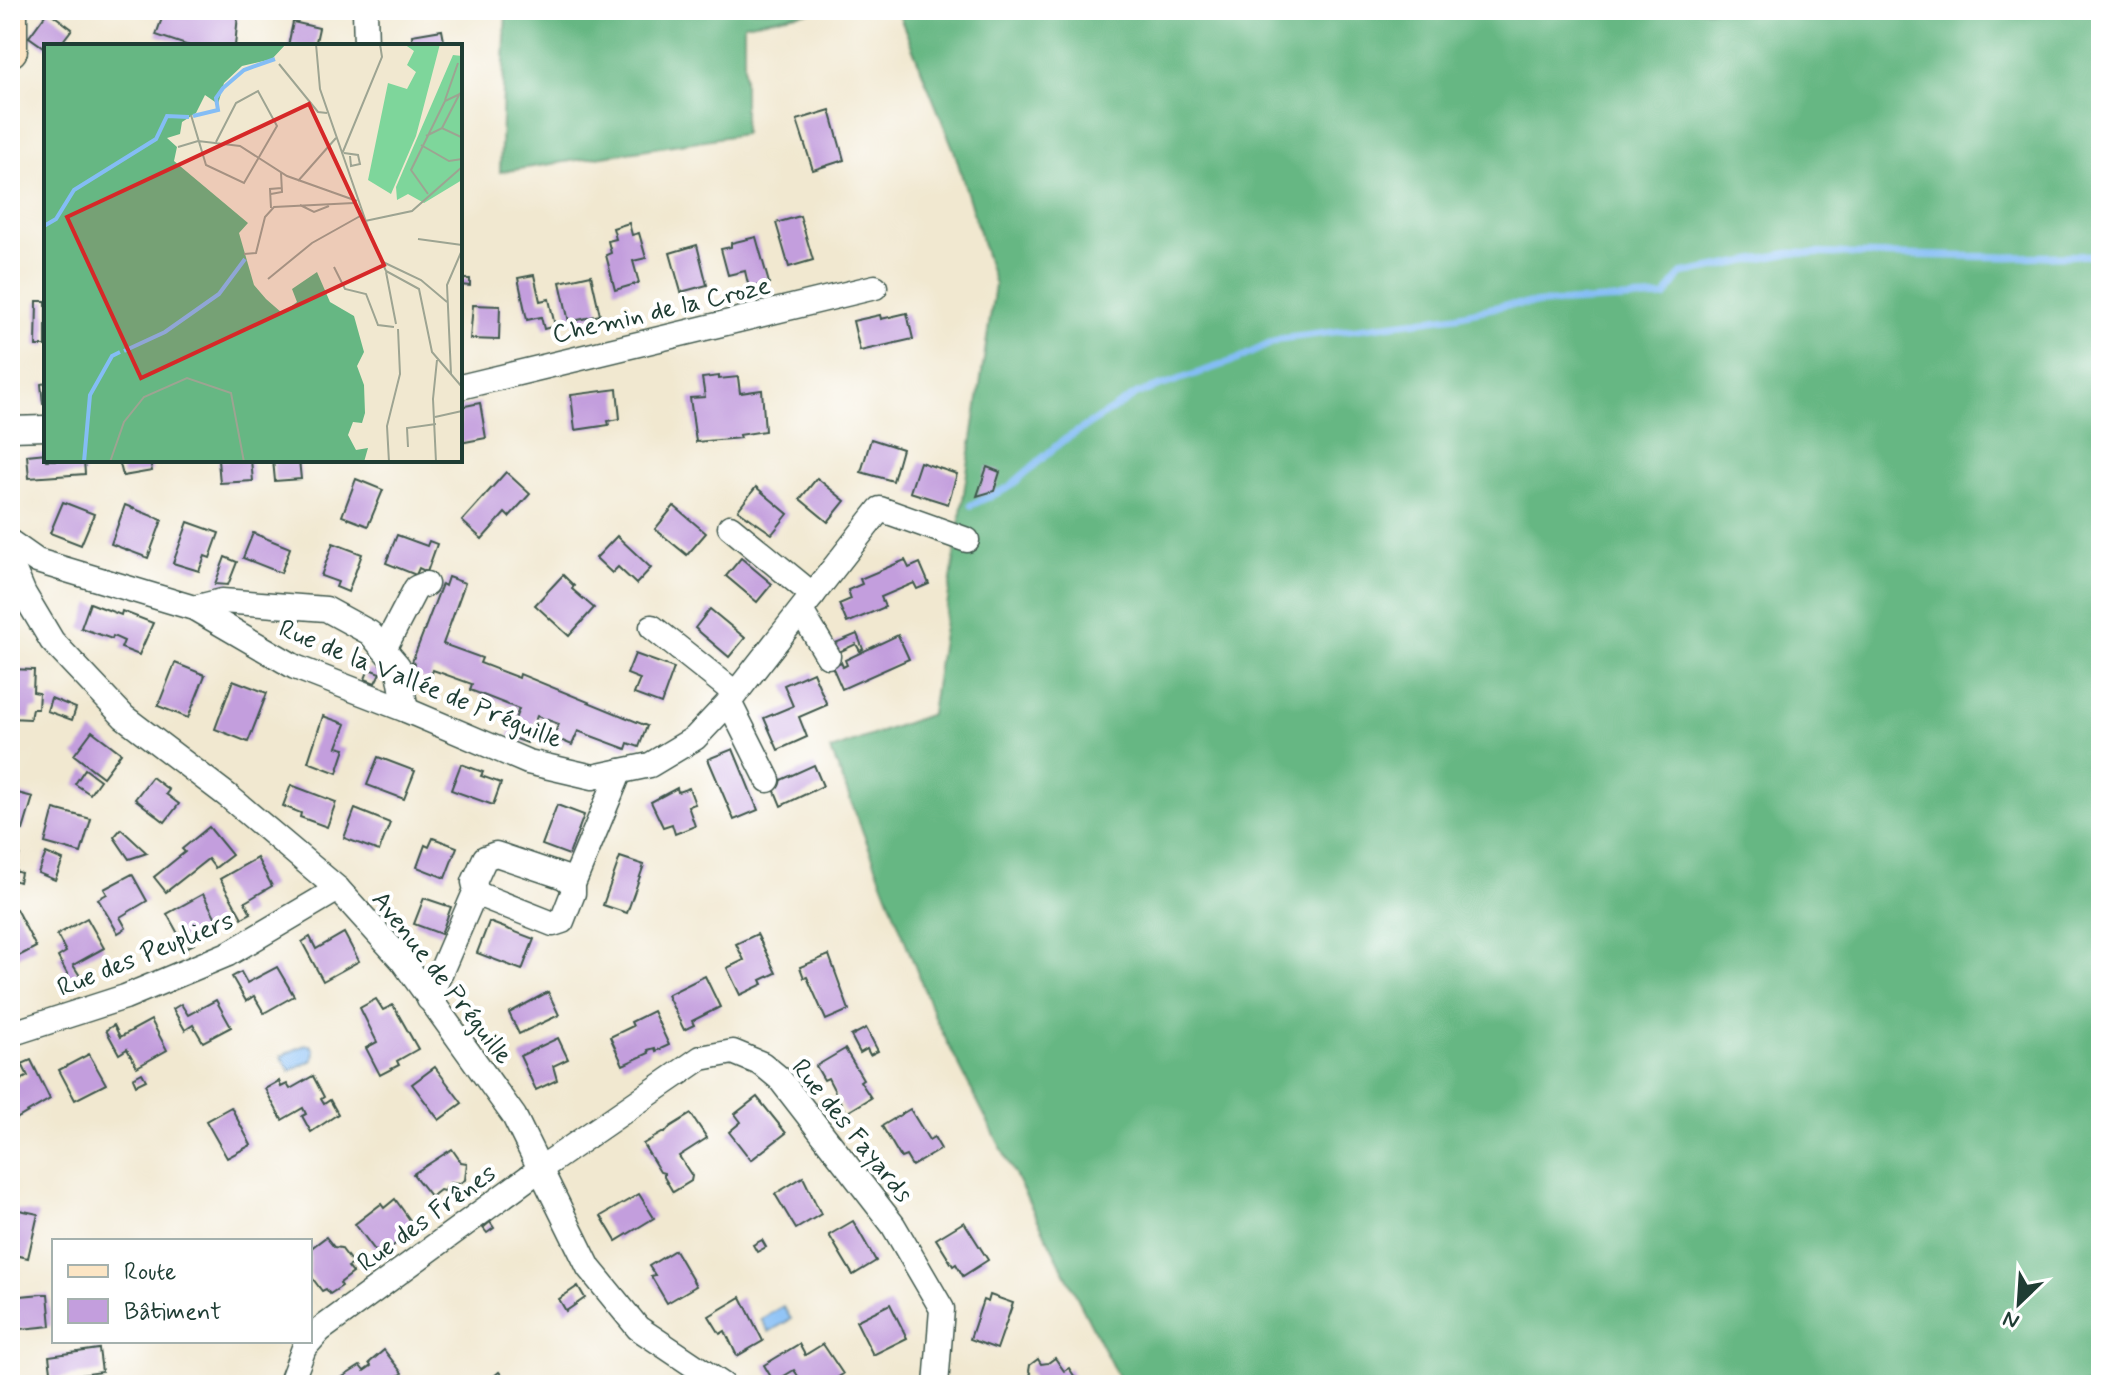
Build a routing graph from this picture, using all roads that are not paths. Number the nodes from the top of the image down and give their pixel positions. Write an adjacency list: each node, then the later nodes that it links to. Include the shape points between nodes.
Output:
1 (10, 10): 3 (main road)
2 (365, 10): 4 (street)
3 (10, 26): 5 (main road)
4 (366, 44)
5 (10, 50)
6 (875, 287): 7 (street, Chemin de la Croze)
7 (462, 387)
8 (44, 428): 9 (street)
9 (10, 429)
10 (730, 527): 16 (street)
11 (967, 540): 16 (street, Rue de la Vallée de Préguille, via 880,509)
12 (10, 542): 13 (street, Rue de la Vallée de Préguille)
13 (37, 561): 14 (street); 17 (street, Rue de la Vallée de Préguille)
14 (12, 568): 26 (street, Avenue de Préguille, via 52,641 124,717)
15 (426, 584): 19 (street, via 416,588)
16 (807, 603): 20 (street); 21 (street, Rue de la Vallée de Préguille)
17 (194, 608): 19 (street, via 222,601 326,609 370,633); 22 (street, Rue de la Vallée de Préguille, via 295,667)
18 (652, 627): 21 (street)
19 (384, 649): 22 (street, via 398,666)
20 (828, 656)
21 (732, 697): 23 (street, Rue de la Vallée de Préguille, via 695,738 650,765); 24 (street)
22 (406, 710): 23 (street, Rue de la Vallée de Préguille, via 528,762 593,777)
23 (620, 771): 25 (street)
24 (768, 780)
25 (573, 884): 27 (street, via 496,854 485,858 474,882); 27 (street, via 562,921 553,924)
26 (338, 889): 28 (street, Avenue de Préguille, via 402,960); 29 (street, Rue des Peupliers, via 228,954 125,997)
27 (476, 890): 28 (street)
28 (429, 999): 30 (street, Avenue de Préguille, via 514,1116)
29 (10, 1034)
30 (540, 1169): 31 (street, Rue des Frênes); 34 (street, Avenue de Préguille, via 589,1268 638,1328); 35 (street, Rue des Fayards, via 701,1058 733,1052 762,1064 779,1078 893,1225 942,1309)
31 (312, 1339)
32 (308, 1343): 33 (street, Rue des Frênes)
33 (290, 1385)
34 (723, 1385)
35 (936, 1385)

